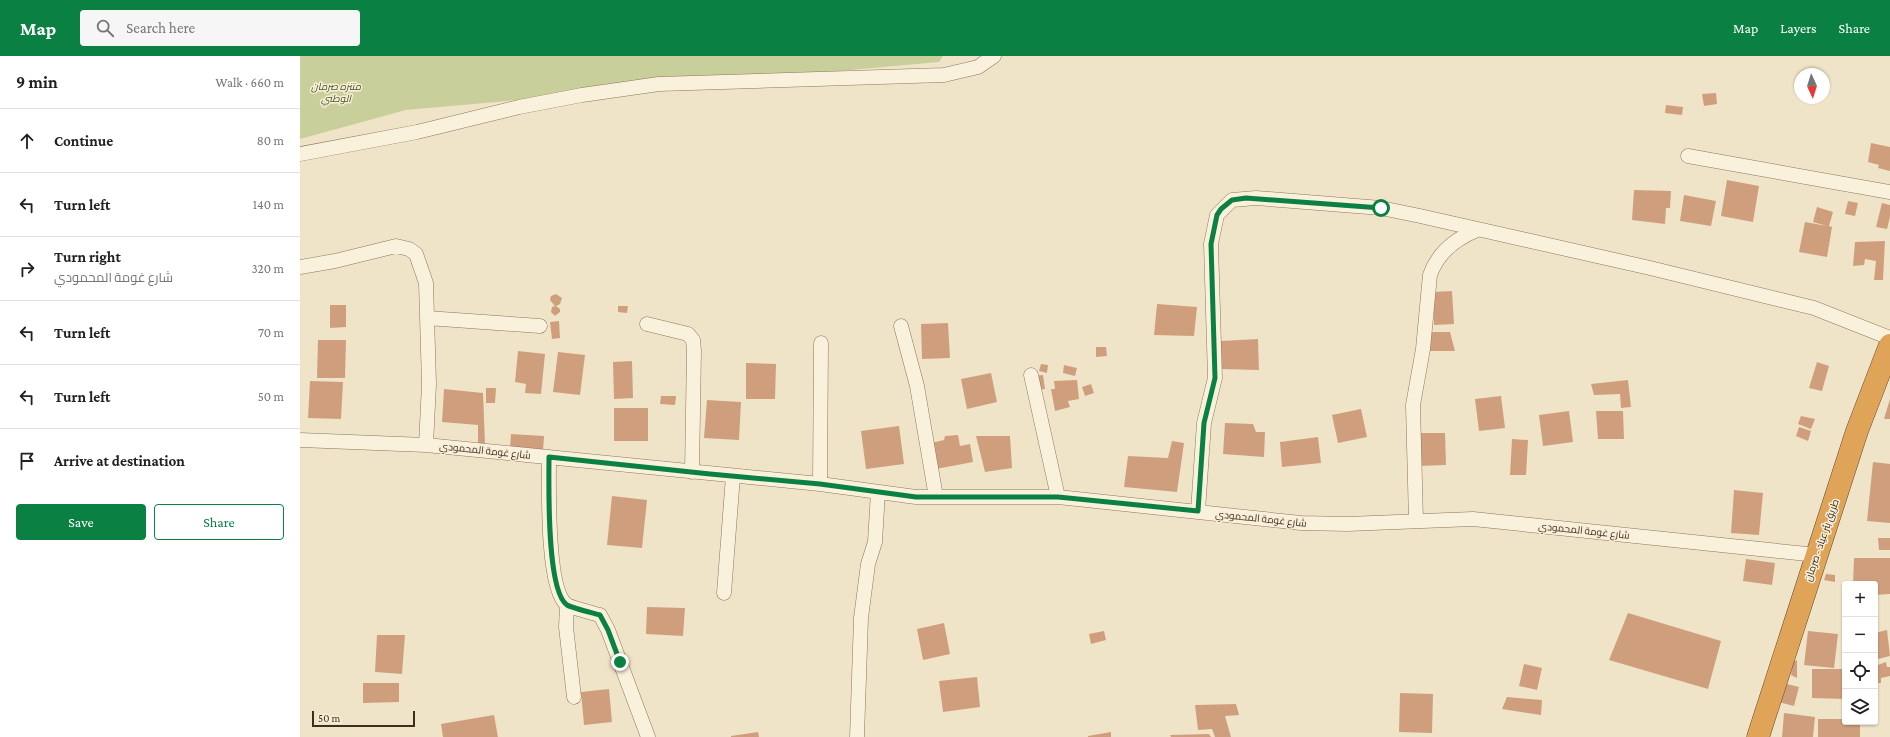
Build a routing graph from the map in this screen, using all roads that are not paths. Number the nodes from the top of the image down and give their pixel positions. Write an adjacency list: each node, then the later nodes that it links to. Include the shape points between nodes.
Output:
1 (994, 56): 2 (street, via 978,67 944,75 659,84 519,106 417,132)
2 (300, 154)
3 (1688, 156): 4 (street)
4 (1890, 192)
5 (1477, 230): 11 (street, via 1814,308); 24 (street, via 1381,208 1251,198 1228,203 1217,215 1211,244 1215,378 1204,423); 25 (street, via 1462,236 1449,246 1434,264 1430,275 1423,349 1413,405)
6 (300, 267): 7 (street, via 396,246 409,249 416,254 426,283)
7 (427, 318): 9 (street); 16 (street, via 429,384)
8 (647, 324): 18 (street, via 688,334 693,340)
9 (540, 326)
10 (902, 326): 22 (street, via 917,386)
11 (1890, 338)
12 (821, 343): 20 (street)
13 (1890, 345): 26 (highway, طريق بئر عياد - صرمان, via 1857,431)
14 (1031, 375): 23 (street)
15 (300, 440): 16 (street, شارع غومة المحمودي)
16 (426, 445): 17 (street, شارع غومة المحمودي)
17 (549, 457): 18 (street, شارع غومة المحمودي); 28 (street, via 550,547 559,593)
18 (692, 472): 19 (street, شارع غومة المحمودي)
19 (733, 476): 20 (street, شارع غومة المحمودي); 27 (street)
20 (820, 484): 21 (street, شارع غومة المحمودي)
21 (878, 492): 22 (street, شارع غومة المحمودي); 31 (street, via 875,542 868,564 861,618)
22 (936, 497): 23 (street, شارع غومة المحمودي)
23 (1058, 497): 24 (street, شارع غومة المحمودي)
24 (1198, 511): 25 (street, شارع غومة المحمودي, via 1301,523)
25 (1416, 521): 26 (street, شارع غومة المحمودي, via 1473,519)
26 (1817, 555): 32 (highway, طريق بئر عياد - صرمان)
27 (724, 593)
28 (567, 605): 29 (street, via 566,627); 30 (street, via 600,615)
29 (574, 697)
30 (648, 737)
31 (857, 737)
32 (1758, 737)

